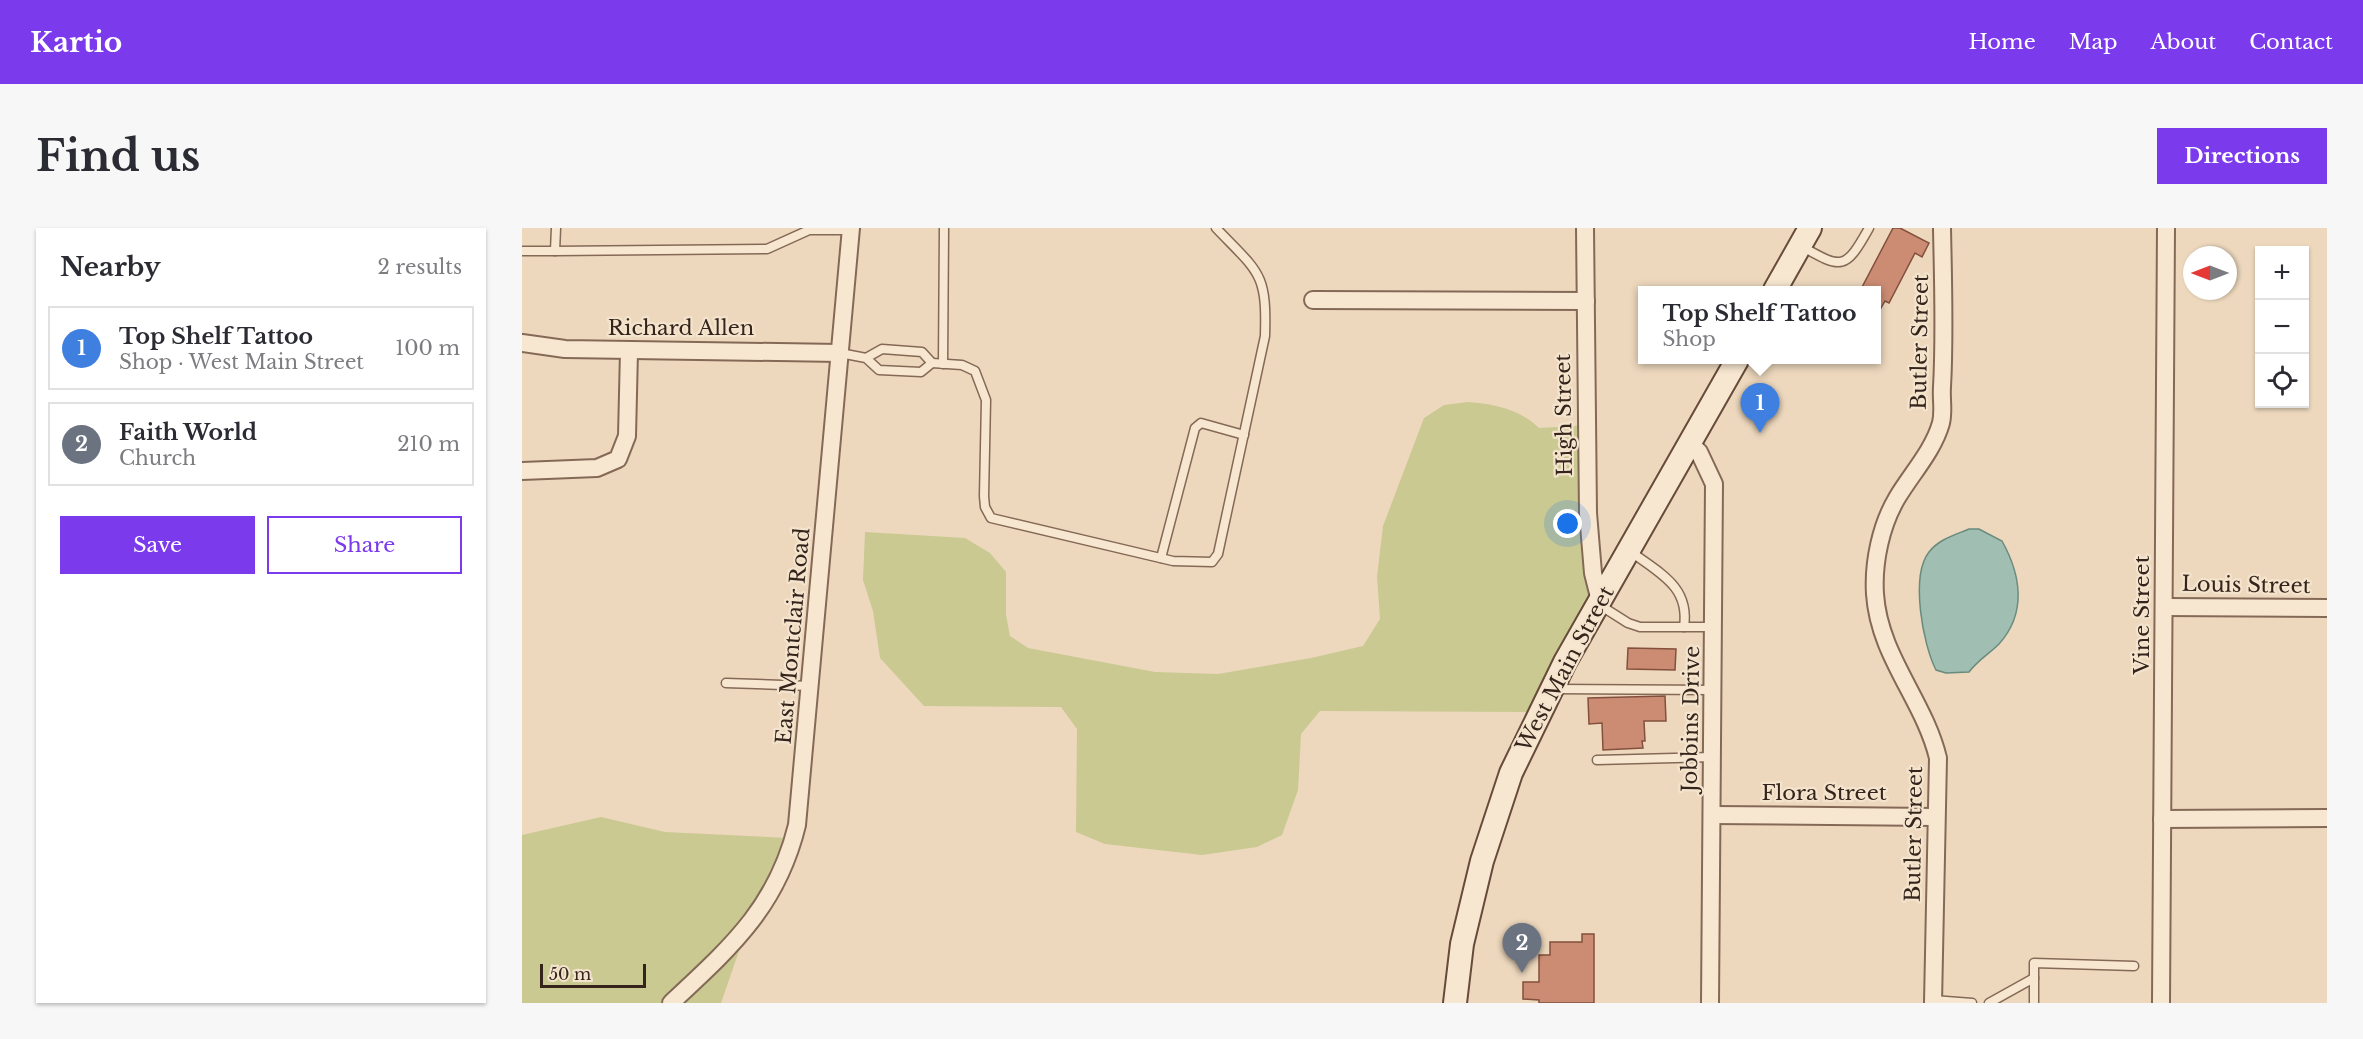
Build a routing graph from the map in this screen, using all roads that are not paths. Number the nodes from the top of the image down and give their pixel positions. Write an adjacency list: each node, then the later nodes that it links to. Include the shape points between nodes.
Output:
1 (556, 228): 11 (lane)
2 (945, 228): 20 (lane)
3 (1216, 228): 22 (lane, via 1259,273 1265,294 1265,336)
4 (1585, 228): 14 (street, High Street)
5 (1869, 228): 9 (lane, via 1854,256 1832,264)
6 (1942, 228): 39 (street, Butler Street, via 1944,408 1931,446 1887,520 1875,569 1874,592 1885,642 1938,758)
7 (2166, 228): 28 (street, Vine Street)
8 (851, 229): 11 (lane, via 809,230 767,249); 17 (street, East Montclair Road)
9 (1805, 237): 12 (main road)
10 (522, 251): 11 (lane)
11 (555, 251)
12 (1778, 286)
13 (1313, 300): 14 (street)
14 (1586, 301): 27 (street, High Street, via 1587,513)
15 (522, 343): 16 (street, Richard Allen)
16 (629, 351): 17 (street, Richard Allen); 24 (street, via 627,436 618,459 597,468)
17 (840, 353): 18 (lane); 33 (street, East Montclair Road)
18 (866, 358): 19 (lane, via 882,349 922,352); 19 (lane, via 879,370 921,372)
19 (932, 363): 20 (lane)
20 (943, 364): 26 (lane, via 962,365 975,371 986,400 984,496 991,518)
21 (1735, 364): 23 (main road, West Main Street)
22 (1244, 435): 26 (lane, via 1218,554 1212,562); 26 (lane, via 1201,423 1195,428)
23 (1690, 443): 25 (main road, West Main Street); 31 (street, Jobbins Drive, via 1699,452 1714,484)
24 (522, 471)
25 (1629, 550): 27 (main road, West Main Street); 30 (lane, via 1678,590 1686,612)
26 (1161, 558)
27 (1599, 602): 30 (lane, via 1640,627); 34 (main road, West Main Street)
28 (2165, 606): 29 (street, Louis Street); 41 (street, Vine Street)
29 (2327, 608)
30 (1684, 627): 31 (lane)
31 (1715, 627): 35 (street, Jobbins Drive)
32 (726, 683): 33 (lane)
33 (810, 686): 45 (street, East Montclair Road, via 797,825 781,875 755,919)
34 (1551, 689): 35 (lane); 46 (main road, West Main Street, via 1511,773 1482,861 1462,944)
35 (1714, 690): 36 (street, Jobbins Drive)
36 (1713, 757): 37 (lane); 38 (street, Jobbins Drive)
37 (1598, 760)
38 (1712, 815): 39 (street, Flora Street); 47 (street, Jobbins Drive)
39 (1936, 817): 44 (street, Butler Street)
40 (2327, 818): 41 (street)
41 (2162, 819): 51 (street, Vine Street)
42 (2134, 966): 43 (lane, via 2034,963)
43 (2034, 978): 49 (lane); 50 (lane)
44 (1933, 1001): 48 (lane)
45 (671, 1003)
46 (1455, 1003)
47 (1710, 1003)
48 (1972, 1003)
49 (1989, 1003)
50 (2034, 1003)
51 (2161, 1003)

